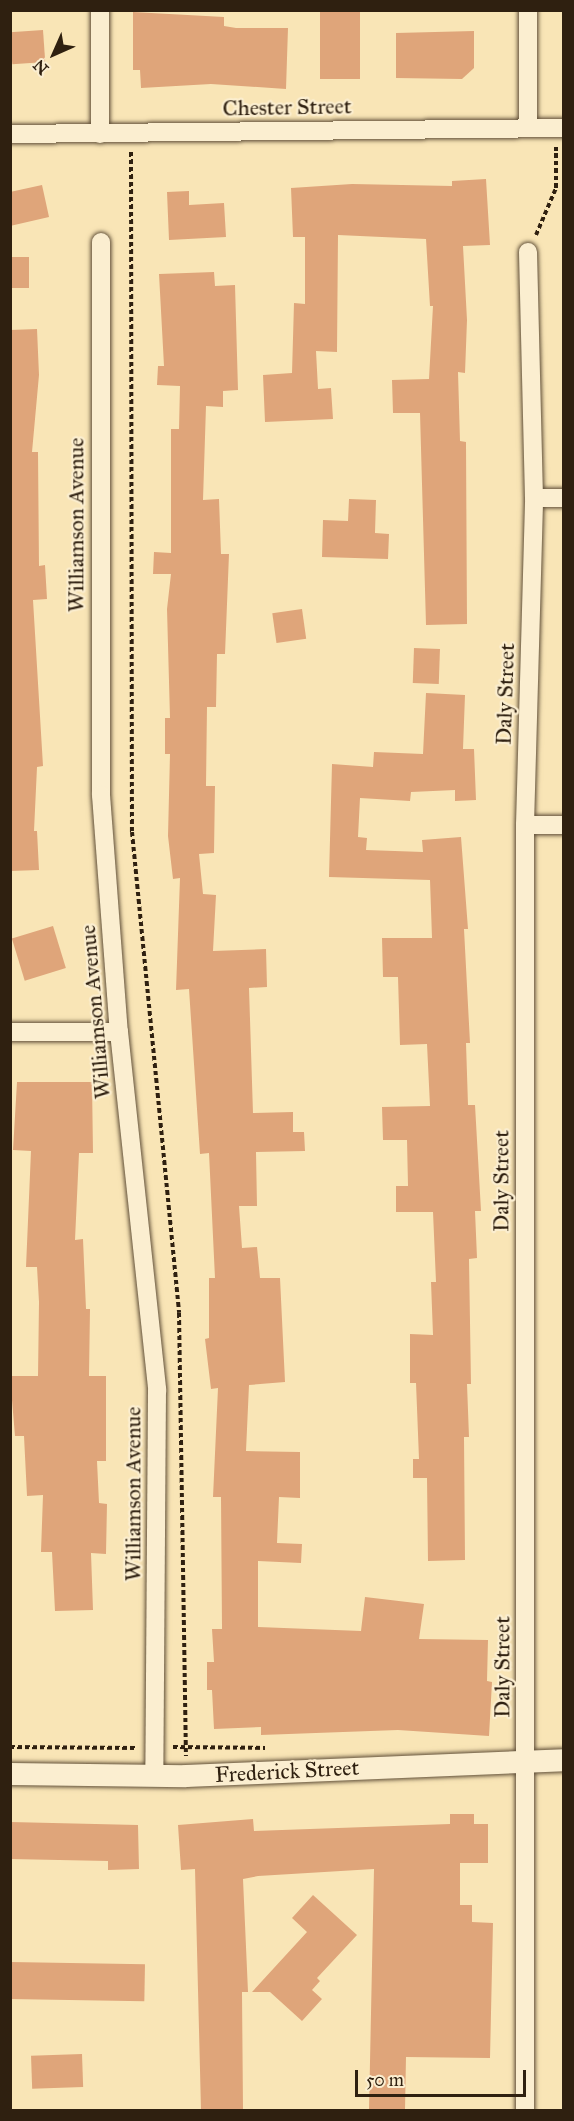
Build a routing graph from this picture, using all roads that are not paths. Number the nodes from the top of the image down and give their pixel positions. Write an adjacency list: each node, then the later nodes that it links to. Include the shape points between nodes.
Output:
1 (100, 10): 6 (street)
2 (528, 10): 3 (street)
3 (528, 128): 4 (street, Chester Street); 6 (street, Chester Street)
4 (560, 128)
5 (10, 134): 6 (street, Chester Street)
6 (100, 134)
7 (101, 242): 14 (street, Williamson Avenue, via 101,795)
8 (528, 252): 9 (street, Daly Street)
9 (534, 498): 10 (street); 11 (street, Daly Street)
10 (564, 498)
11 (525, 825): 12 (street); 15 (street, Daly Street)
12 (564, 825)
13 (10, 1032): 14 (street)
14 (119, 1032): 18 (street, Williamson Avenue, via 157,1390)
15 (526, 1759): 16 (street, Frederick Street); 18 (street, Frederick Street); 19 (street, Daly Street)
16 (564, 1760)
17 (10, 1774): 18 (street, Frederick Street)
18 (154, 1777)
19 (525, 2110)

